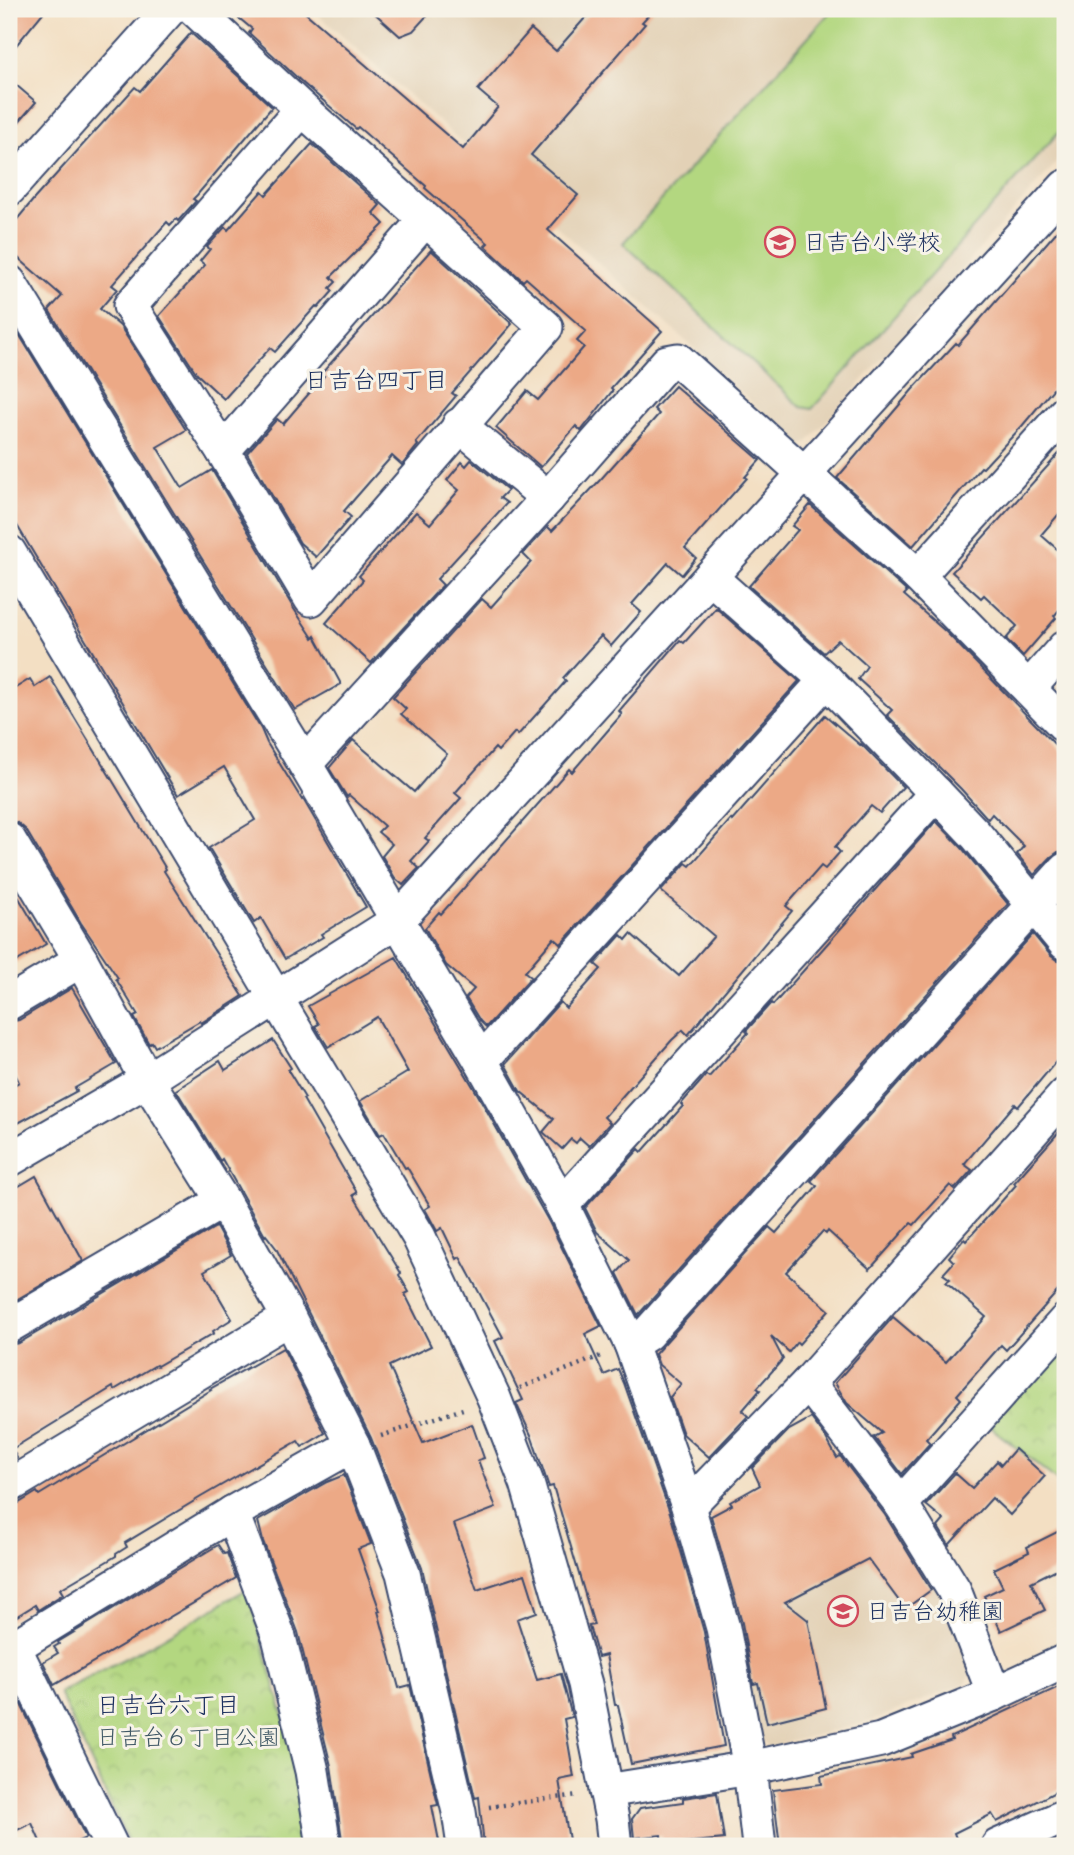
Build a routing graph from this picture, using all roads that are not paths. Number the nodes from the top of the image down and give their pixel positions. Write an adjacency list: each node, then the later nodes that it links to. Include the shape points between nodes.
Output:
1 (170, 9): 5 (street)
2 (194, 9): 3 (street)
3 (302, 109): 6 (street); 10 (street, via 130,306)
4 (1065, 187): 11 (street)
5 (9, 189)
6 (425, 220): 9 (street, via 546,327); 10 (street)
7 (9, 282): 20 (street)
8 (1065, 413): 14 (street)
9 (459, 425): 10 (street, via 311,599); 12 (street)
10 (223, 451)
11 (803, 473): 12 (street, via 678,360 667,362); 14 (street); 15 (street)
12 (548, 498): 20 (street)
13 (9, 552): 28 (street)
14 (918, 576): 18 (street)
15 (710, 577): 17 (street); 25 (street)
16 (1065, 647): 18 (street)
17 (826, 680): 21 (street); 30 (street)
18 (1029, 688): 19 (street)
19 (1065, 726)
20 (305, 764): 25 (street)
21 (936, 793): 24 (street); 35 (street)
22 (9, 841): 27 (street)
23 (1065, 870): 24 (street)
24 (1032, 906): 26 (street); 39 (street, via 647,1334)
25 (397, 921): 28 (street); 30 (street)
26 (1065, 943)
27 (81, 960): 29 (street); 31 (street)
28 (276, 1000): 31 (street); 50 (street, via 419,1237 494,1398 527,1483 584,1684)
29 (9, 1003)
30 (481, 1061): 35 (street)
31 (147, 1080): 33 (street); 34 (street)
32 (1065, 1096): 40 (street)
33 (9, 1160)
34 (223, 1201): 36 (street); 38 (street)
35 (562, 1205): 39 (street)
36 (289, 1318): 41 (street); 42 (street)
37 (1065, 1321): 43 (street)
38 (9, 1326)
39 (631, 1344): 44 (street)
40 (808, 1383): 43 (street); 44 (street)
41 (354, 1445): 45 (street); 54 (street, via 403,1573)
42 (9, 1486)
43 (901, 1504): 48 (street, via 954,1590)
44 (688, 1506): 49 (street, via 723,1628)
45 (232, 1513): 46 (street); 53 (street, via 279,1637 312,1771)
46 (12, 1648): 52 (street)
47 (1065, 1661): 48 (street)
48 (994, 1694): 49 (street, via 881,1740)
49 (750, 1768): 50 (street); 56 (street)
50 (606, 1791): 55 (street)
51 (1065, 1816): 57 (street)
52 (111, 1846)
53 (324, 1846)
54 (464, 1846)
55 (615, 1846)
56 (759, 1846)
57 (998, 1846)

